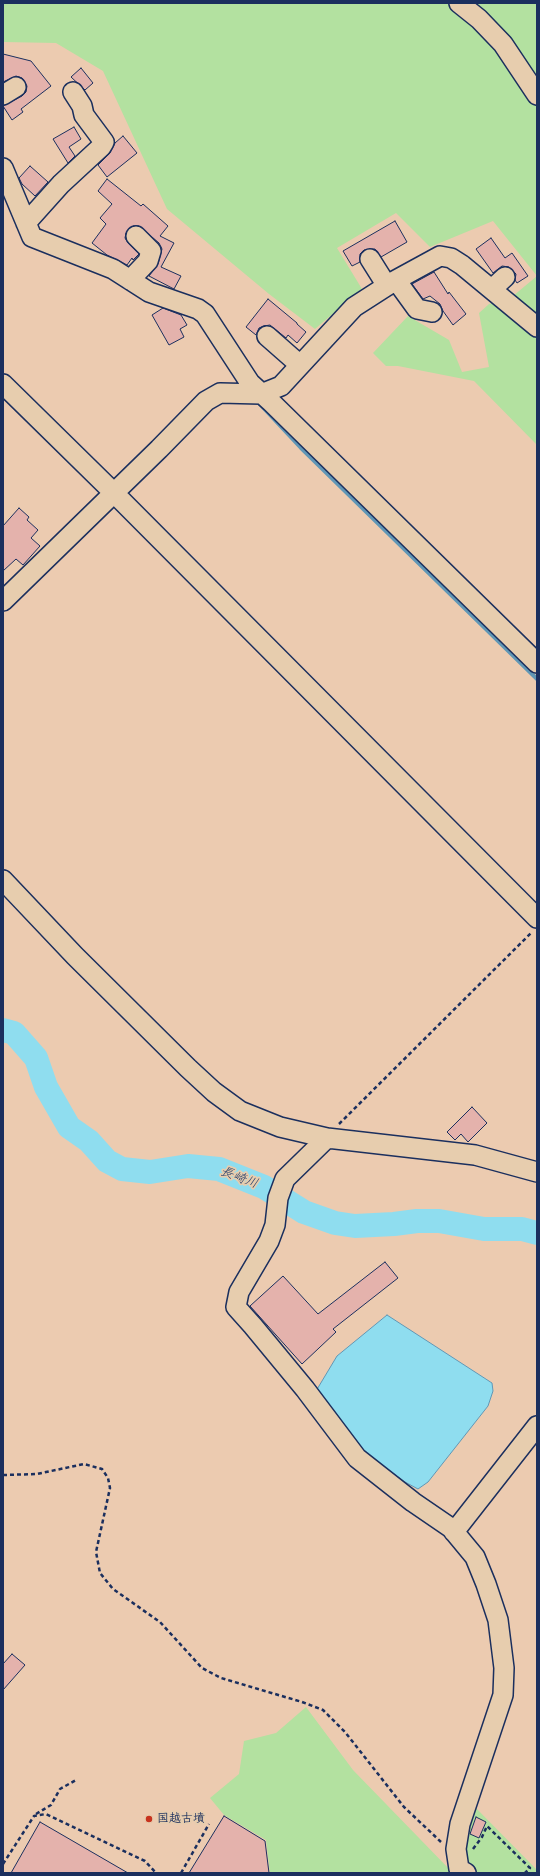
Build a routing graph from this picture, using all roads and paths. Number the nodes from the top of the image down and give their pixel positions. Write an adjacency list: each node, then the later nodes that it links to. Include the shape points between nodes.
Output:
1 (459, 3): 3 (street, via 479,19 502,44)
2 (73, 92): 5 (street, via 82,106 84,115 104,142 101,148 61,184)
3 (537, 95)
4 (3, 168): 5 (street)
5 (26, 224): 8 (street, via 32,237 113,269)
6 (136, 236): 8 (street, via 151,251 148,261)
7 (370, 259): 9 (street)
8 (130, 280): 15 (street, via 149,292 198,309 205,314 250,383)
9 (391, 283): 10 (street, via 417,309); 11 (street, via 440,256 451,258 499,283); 13 (street, via 354,307)
10 (432, 312)
11 (537, 327)
12 (267, 336): 13 (street)
13 (300, 365): 15 (street, via 281,386)
14 (3, 384): 16 (street)
15 (253, 393): 16 (street, via 220,393 206,401); 18 (street)
16 (113, 492): 17 (street); 20 (street)
17 (3, 601)
18 (537, 663)
19 (3, 880): 22 (street, via 75,956 214,1092 240,1111 280,1127)
20 (537, 918)
21 (537, 927): 22 (path)
22 (327, 1138): 23 (street, via 475,1155); 26 (street, via 285,1180 278,1198 275,1225 269,1241 239,1292 236,1307 357,1458)
23 (537, 1172)
24 (537, 1426): 26 (street)
25 (3, 1475): 30 (path, via 37,1474 84,1464 102,1469 108,1478 110,1488 96,1552 100,1572 113,1589 160,1622 202,1668 221,1678 323,1710 346,1732 404,1807)
26 (454, 1532): 35 (street, via 475,1557 486,1584 498,1620 504,1668 503,1694 460,1824 456,1849 459,1869)
27 (76, 1780): 28 (path, via 60,1790 51,1805)
28 (34, 1816): 32 (path); 33 (path, via 46,1814 145,1861)
29 (209, 1824): 34 (path)
30 (442, 1843)
31 (472, 1854): 36 (path, via 472,1849 487,1826 530,1868)
32 (3, 1864)
33 (156, 1873)
34 (181, 1873)
35 (466, 1873)
36 (525, 1873)

